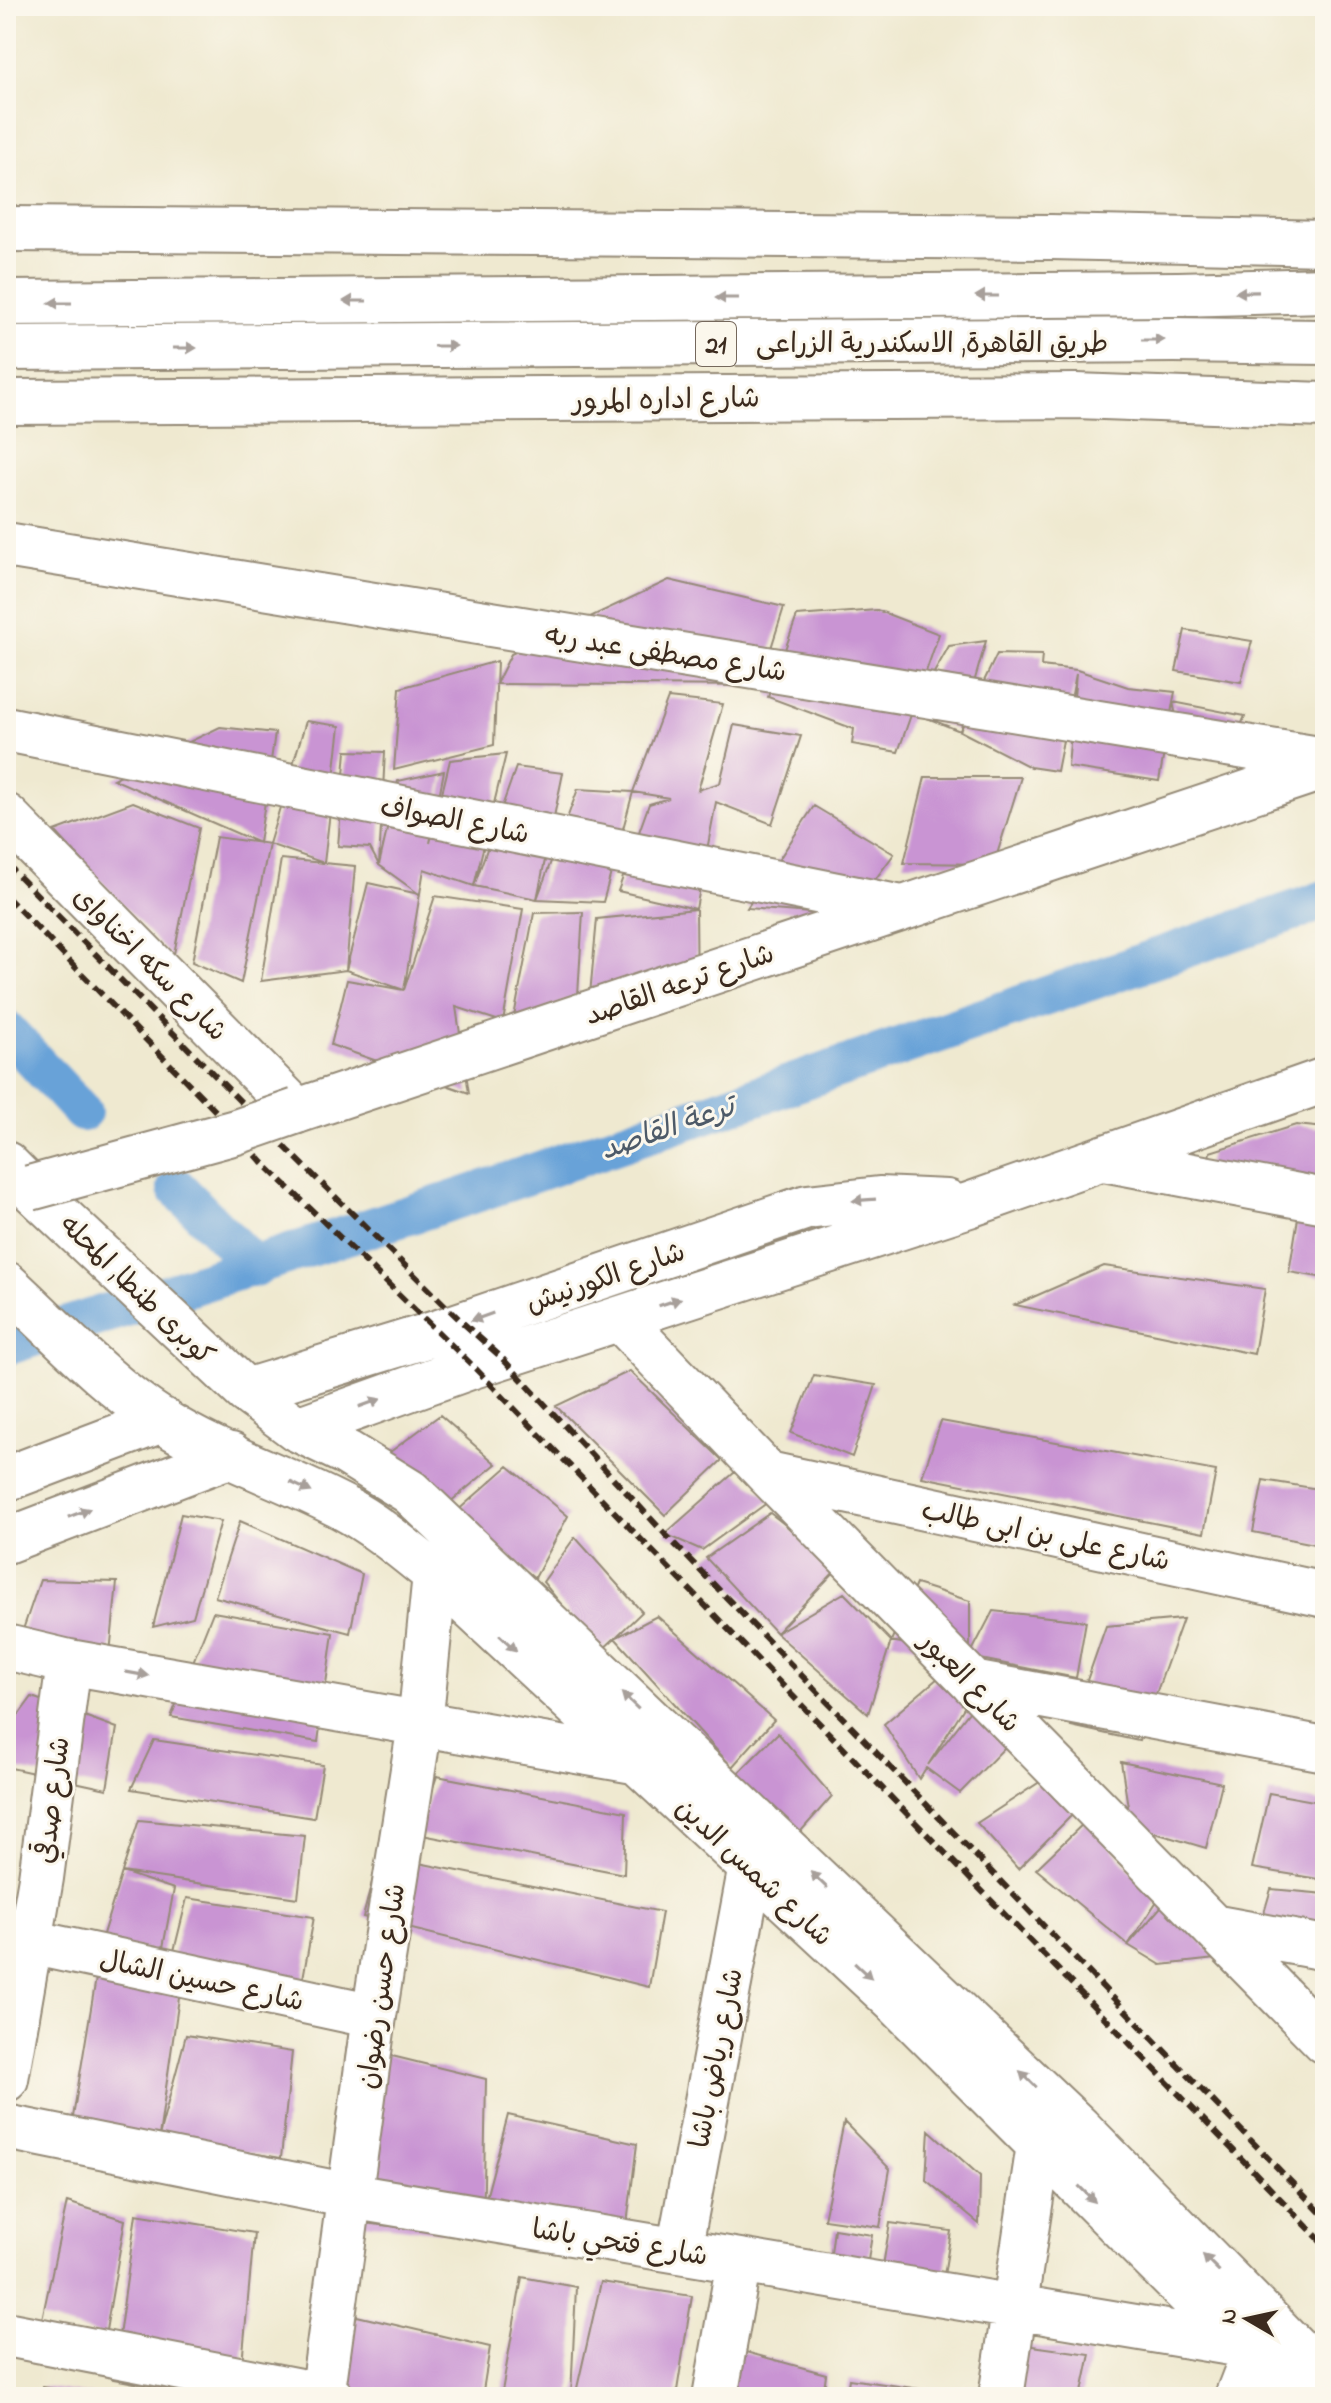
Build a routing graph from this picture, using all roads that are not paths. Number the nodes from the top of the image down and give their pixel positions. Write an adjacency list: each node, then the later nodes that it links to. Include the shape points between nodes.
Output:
1 (6, 229): 2 (main road)
2 (1325, 243)
3 (1325, 290): 4 (main road, طريق القاهرة, الاسكندرية الزراعى / 21, one-way to 4)
4 (6, 303)
5 (1325, 342): 6 (main road, طريق القاهرة, الاسكندرية الزراعى / 21, one-way to 5)
6 (6, 348)
7 (6, 402): 8 (main road, شارع اداره المرور, via 1076,396)
8 (1325, 405)
9 (6, 545): 11 (main road, شارع مصطفى عبد ربه)
10 (6, 729): 14 (main road, شارع الصواف)
11 (1325, 760)
12 (1325, 767): 14 (main road, شارع ترعه القاصد)
13 (6, 816): 16 (main road, شارع سكه اخناواى)
14 (903, 909): 16 (main road, شارع ترعه القاصد)
15 (1325, 1080): 17 (main road, شارع الكورنيش)
16 (297, 1111): 18 (main road, شارع ترعه القاصد, bridge, via 236,1132)
17 (1100, 1159): 19 (main road); 20 (main road, شارع الكورنيش)
18 (14, 1182): 23 (main road, كوبرى طنطا, المحله, via 81,1234)
19 (1325, 1201)
20 (969, 1205): 22 (main road, شارع الكورنيش, one-way to 20); 23 (main road, شارع الكورنيش, one-way to 23, via 879,1199 807,1207 436,1333)
21 (6, 1284): 24 (main road, via 124,1393)
22 (620, 1319): 25 (main road, شارع الكورنيش, one-way to 22); 27 (main road, شارع العبور)
23 (246, 1391): 25 (main road, شارع شمس الدين)
24 (162, 1420): 26 (main road, شارع شمس الدين); 28 (main road)
25 (297, 1429): 43 (main road, شارع شمس الدين, one-way to 25, via 410,1492)
26 (231, 1455): 29 (main road, one-way to 26); 30 (main road, شارع شمس الدين, one-way to 30, via 374,1525)
27 (768, 1474): 31 (main road, شارع على بن ابى طالب); 34 (main road, شارع العبور)
28 (6, 1479)
29 (6, 1541)
30 (435, 1574): 35 (main road, شارع حسن رضوان); 37 (main road, شارع شمس الدين, one-way to 37)
31 (1325, 1595)
32 (6, 1647): 33 (main road)
33 (69, 1662): 35 (main road, one-way to 35); 39 (main road, شارع صدقي)
34 (973, 1683): 36 (main road); 40 (main road, شارع العبور)
35 (420, 1725): 37 (main road); 44 (main road, شارع حسن رضوان)
36 (1325, 1749)
37 (634, 1761): 38 (main road, شارع شمس الدين)
38 (751, 1866): 43 (main road, شارع شمس الدين, one-way to 43); 50 (main road, شارع رياض باشا)
39 (24, 1875): 41 (main road, شارع صدقي)
40 (1213, 1927): 42 (main road); 45 (main road, شارع العبور)
41 (30, 1942): 44 (main road, شارع حسين الشال); 46 (main road, شارع صدقي)
42 (1325, 1948)
43 (910, 1991): 48 (main road, شارع شمس الدين); 55 (main road, شارع شمس الدين, one-way to 43, via 1079,2128)
44 (374, 2016): 49 (main road, شارع حسن رضوان)
45 (1325, 2041)
46 (6, 2079)
47 (6, 2127): 49 (main road, شارع فتحي باشا)
48 (1039, 2145): 52 (main road); 54 (main road, شارع شمس الدين, one-way to 54)
49 (350, 2196): 50 (main road, شارع فتحي باشا); 56 (main road, شارع حسن رضوان)
50 (679, 2251): 51 (main road, شارع فتحي باشا)
51 (739, 2261): 52 (main road, شارع فتحي باشا); 57 (main road)
52 (1015, 2307): 54 (main road, شارع فتحي باشا); 58 (main road)
53 (6, 2334): 56 (main road)
54 (1242, 2366): 59 (main road, شارع شمس الدين)
55 (1325, 2378)
56 (325, 2396)
57 (715, 2397)
58 (1001, 2397)
59 (1291, 2397)

